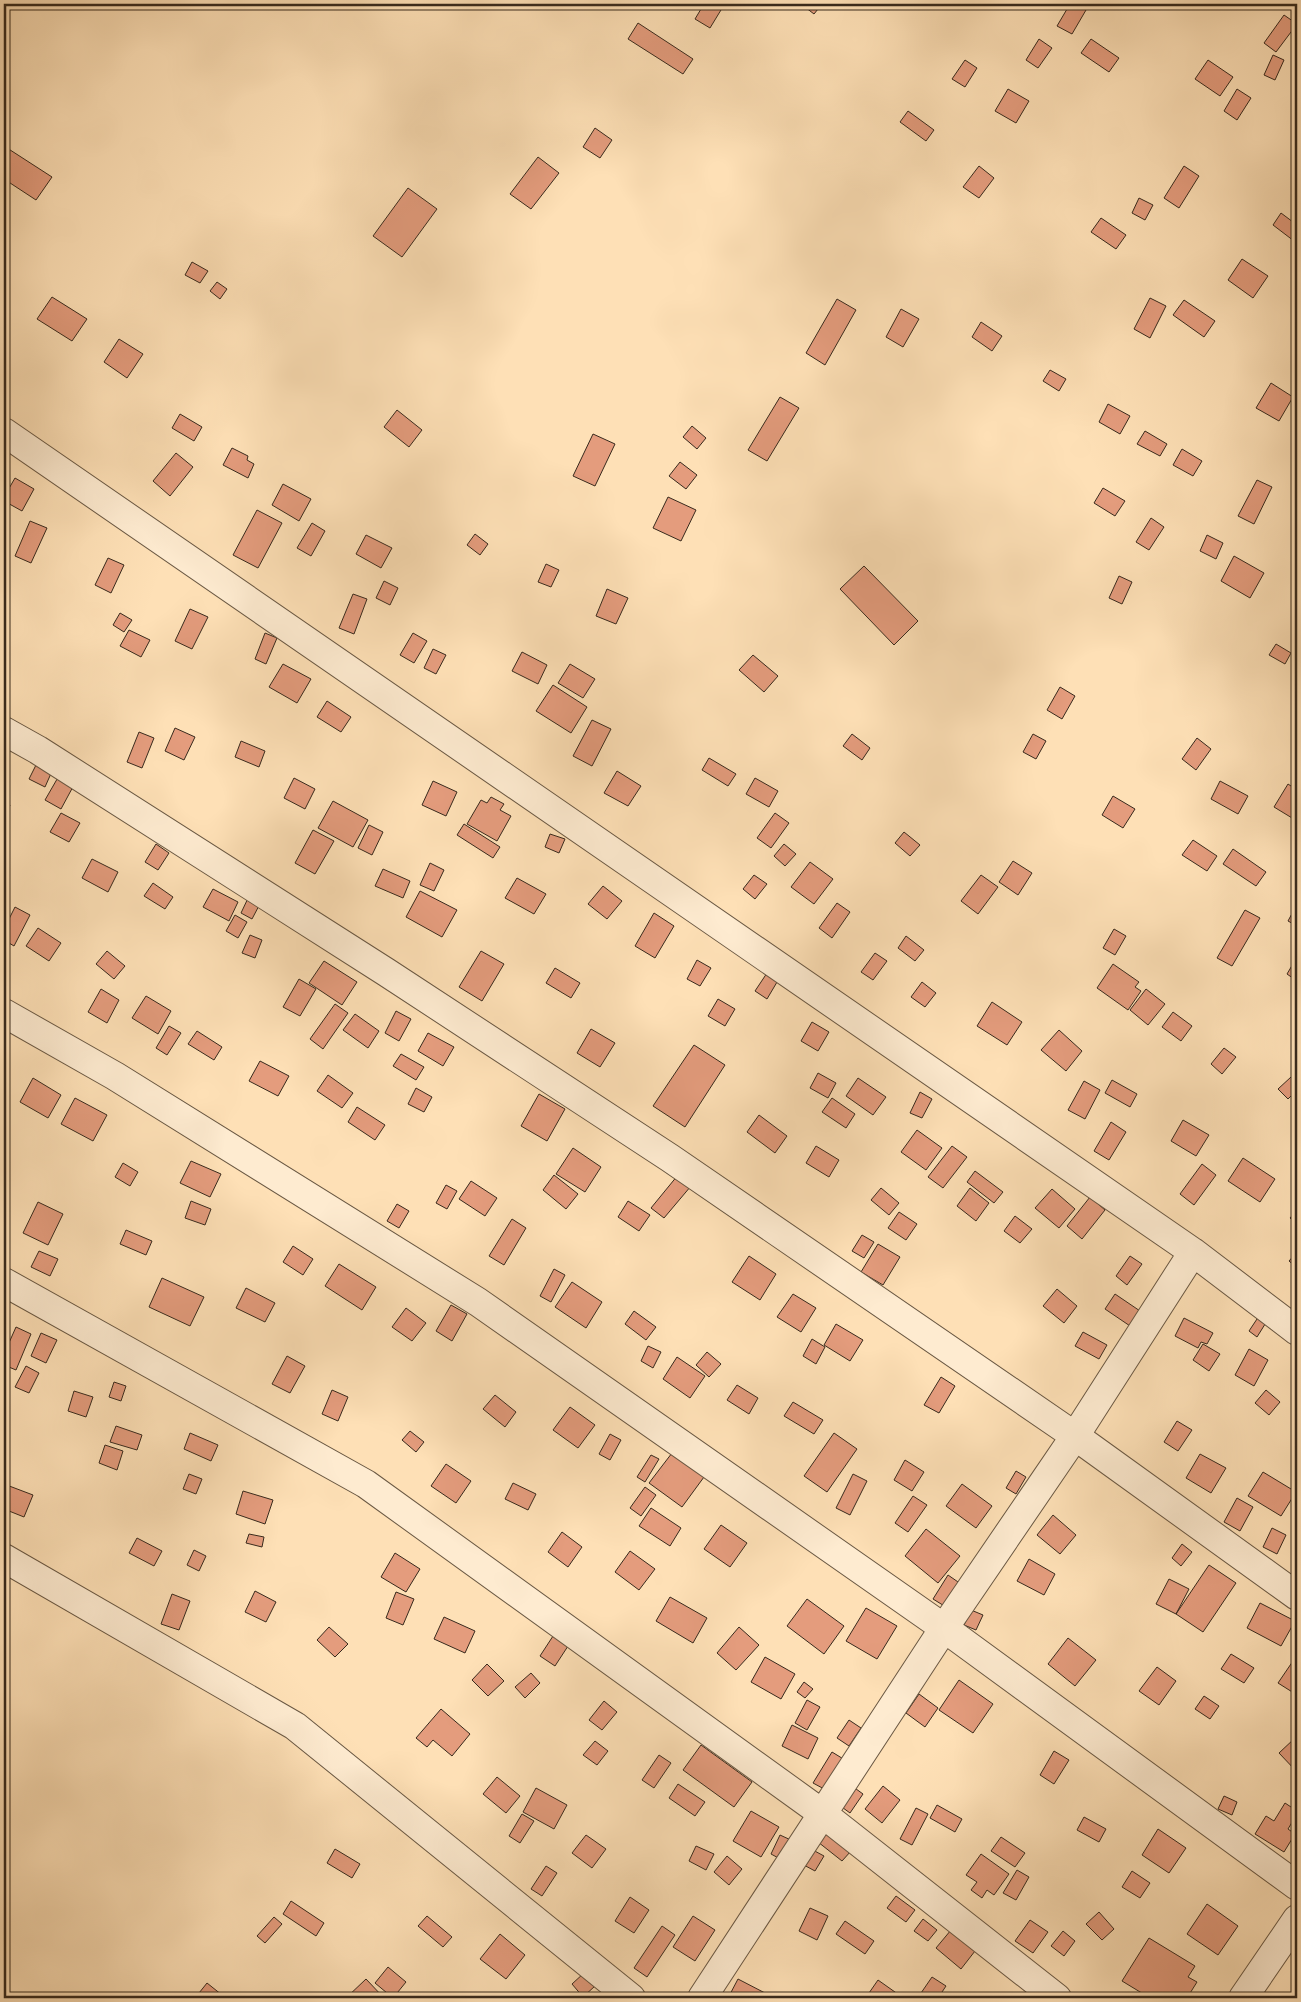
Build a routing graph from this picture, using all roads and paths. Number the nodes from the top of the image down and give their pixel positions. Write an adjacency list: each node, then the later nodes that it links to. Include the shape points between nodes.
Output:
1 (4, 432): 4 (street)
2 (4, 730): 7 (street, via 378,967 645,1142)
3 (4, 1013): 10 (street, via 115,1076 478,1302)
4 (1193, 1252): 6 (street); 7 (street)
5 (4, 1282): 11 (street, via 366,1484)
6 (1297, 1330)
7 (1075, 1436): 9 (street); 10 (street)
8 (4, 1558): 14 (street, via 295,1726)
9 (1297, 1596)
10 (944, 1628): 11 (street); 12 (street)
11 (823, 1814): 15 (street); 16 (street)
12 (1297, 1886)
13 (1297, 1919): 17 (street)
14 (631, 1998)
15 (702, 1998)
16 (1057, 1998)
17 (1242, 1998)

